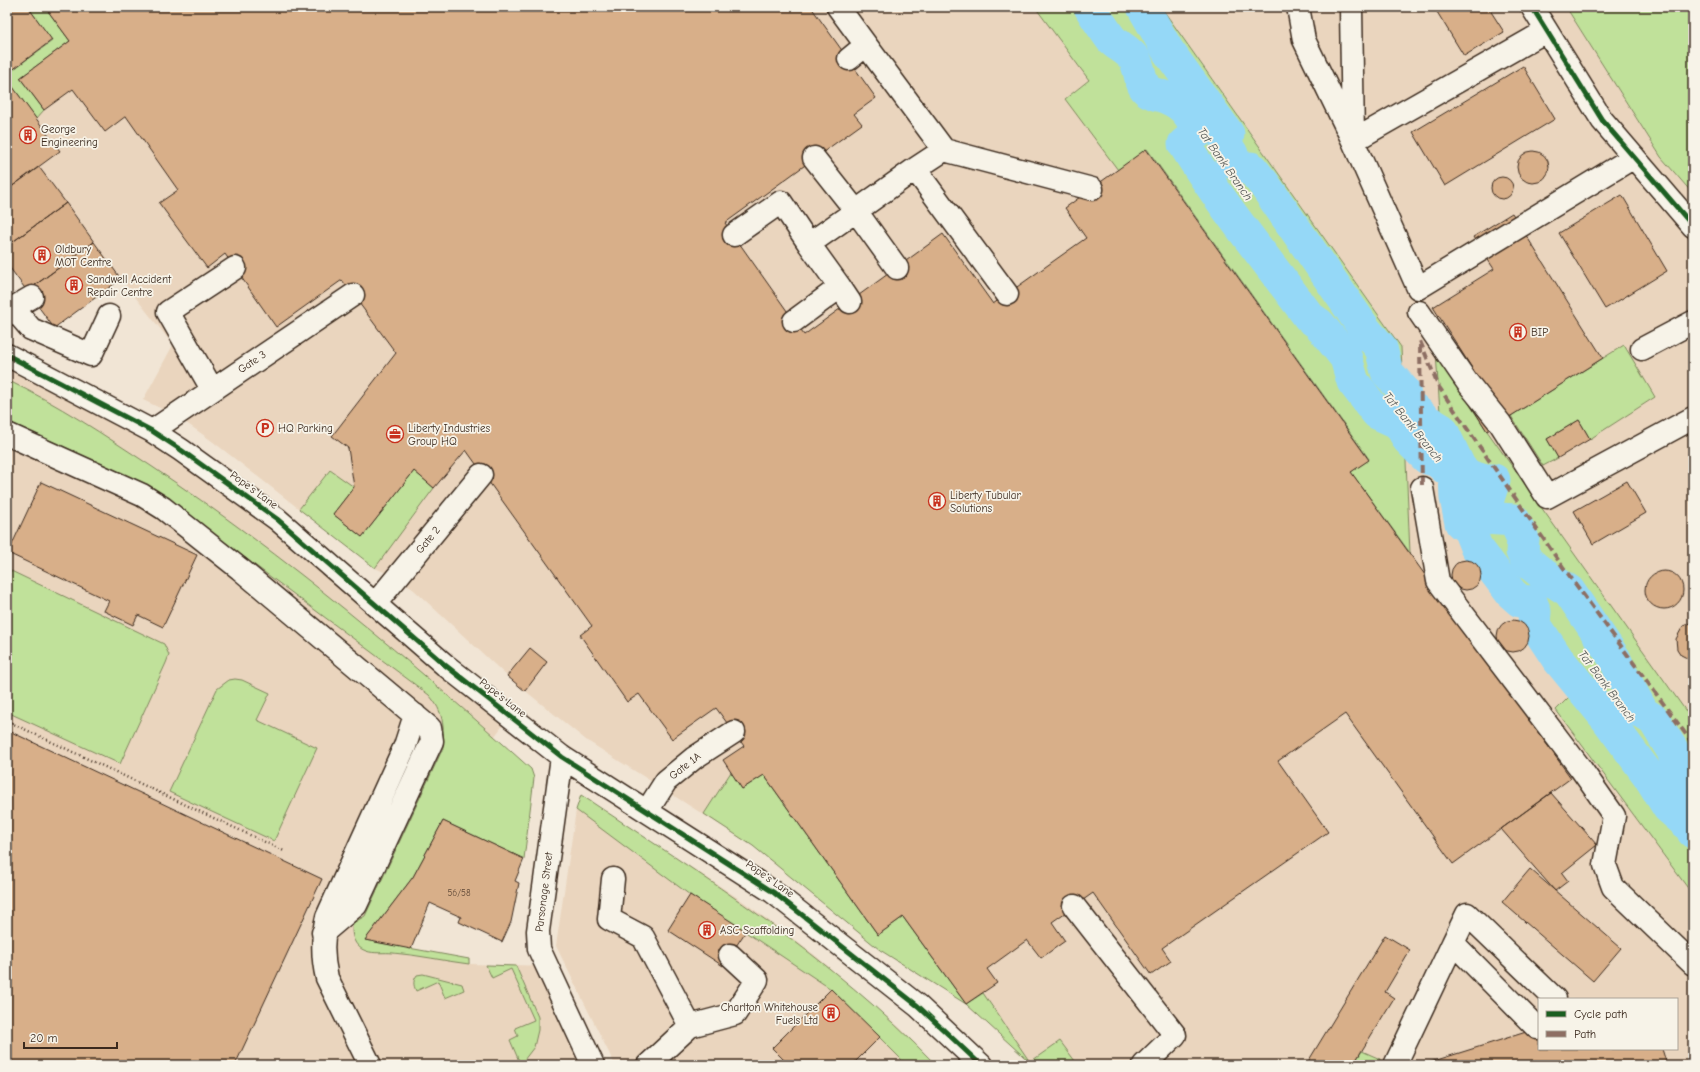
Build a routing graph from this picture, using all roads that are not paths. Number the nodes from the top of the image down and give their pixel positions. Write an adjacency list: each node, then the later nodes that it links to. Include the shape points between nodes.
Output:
1 (838, 7): 6 (street)
2 (1298, 7): 8 (street, via 1304,40)
3 (1351, 7): 8 (street)
4 (1532, 7): 5 (street)
5 (1546, 31): 8 (street); 10 (street, via 1602,120)
6 (866, 45): 7 (street); 9 (street)
7 (848, 59)
8 (1353, 141): 20 (street)
9 (944, 150): 12 (street); 13 (street)
10 (1634, 157): 15 (street); 20 (street)
11 (814, 158): 14 (street)
12 (915, 170): 14 (street); 21 (street)
13 (1092, 189)
14 (856, 211): 17 (street); 19 (street)
15 (1693, 226)
16 (734, 235): 17 (street, via 777,196)
17 (810, 244): 27 (street, via 845,294)
18 (235, 268): 32 (street, via 168,312)
19 (897, 268)
20 (1418, 288): 25 (street)
21 (1007, 294)
22 (353, 295): 32 (street, Gate 3)
23 (32, 298): 24 (street)
24 (10, 304): 26 (street, via 31,329 91,355)
25 (1420, 312): 29 (street); 33 (street, via 1467,382 1500,423 1548,497)
26 (108, 316)
27 (794, 321)
28 (1693, 322): 30 (street)
29 (1420, 341)
30 (1642, 349)
31 (7, 355): 34 (street, Pope's Lane)
32 (212, 389): 34 (street, Gate 3)
33 (1693, 418)
34 (152, 431): 38 (street, Pope's Lane, via 277,519)
35 (7, 434): 51 (street, via 142,495 163,508 430,728 432,741 356,905 323,933 327,978)
36 (481, 475): 38 (street, Gate 2)
37 (1422, 488): 46 (street, via 1438,581 1582,769 1614,816 1605,865 1613,887)
38 (375, 604): 40 (street, Pope's Lane, via 445,665)
39 (734, 732): 41 (street, Gate 1A, via 694,758 666,781)
40 (562, 757): 41 (street, Pope's Lane); 50 (street, Parsonage Street, via 538,931 539,949)
41 (647, 811): 53 (street, Pope's Lane, via 773,892 918,1006)
42 (613, 879): 48 (street, via 609,919 643,937)
43 (1074, 906): 54 (street, via 1175,1035)
44 (1453, 943): 47 (street, via 1467,914); 49 (street); 55 (street)
45 (730, 955): 48 (street, via 757,980 735,1014)
46 (1693, 964)
47 (1554, 998)
48 (690, 1026): 52 (street)
49 (1537, 1028)
50 (585, 1062)
51 (370, 1065)
52 (648, 1065)
53 (982, 1065)
54 (1144, 1065)
55 (1395, 1065)

